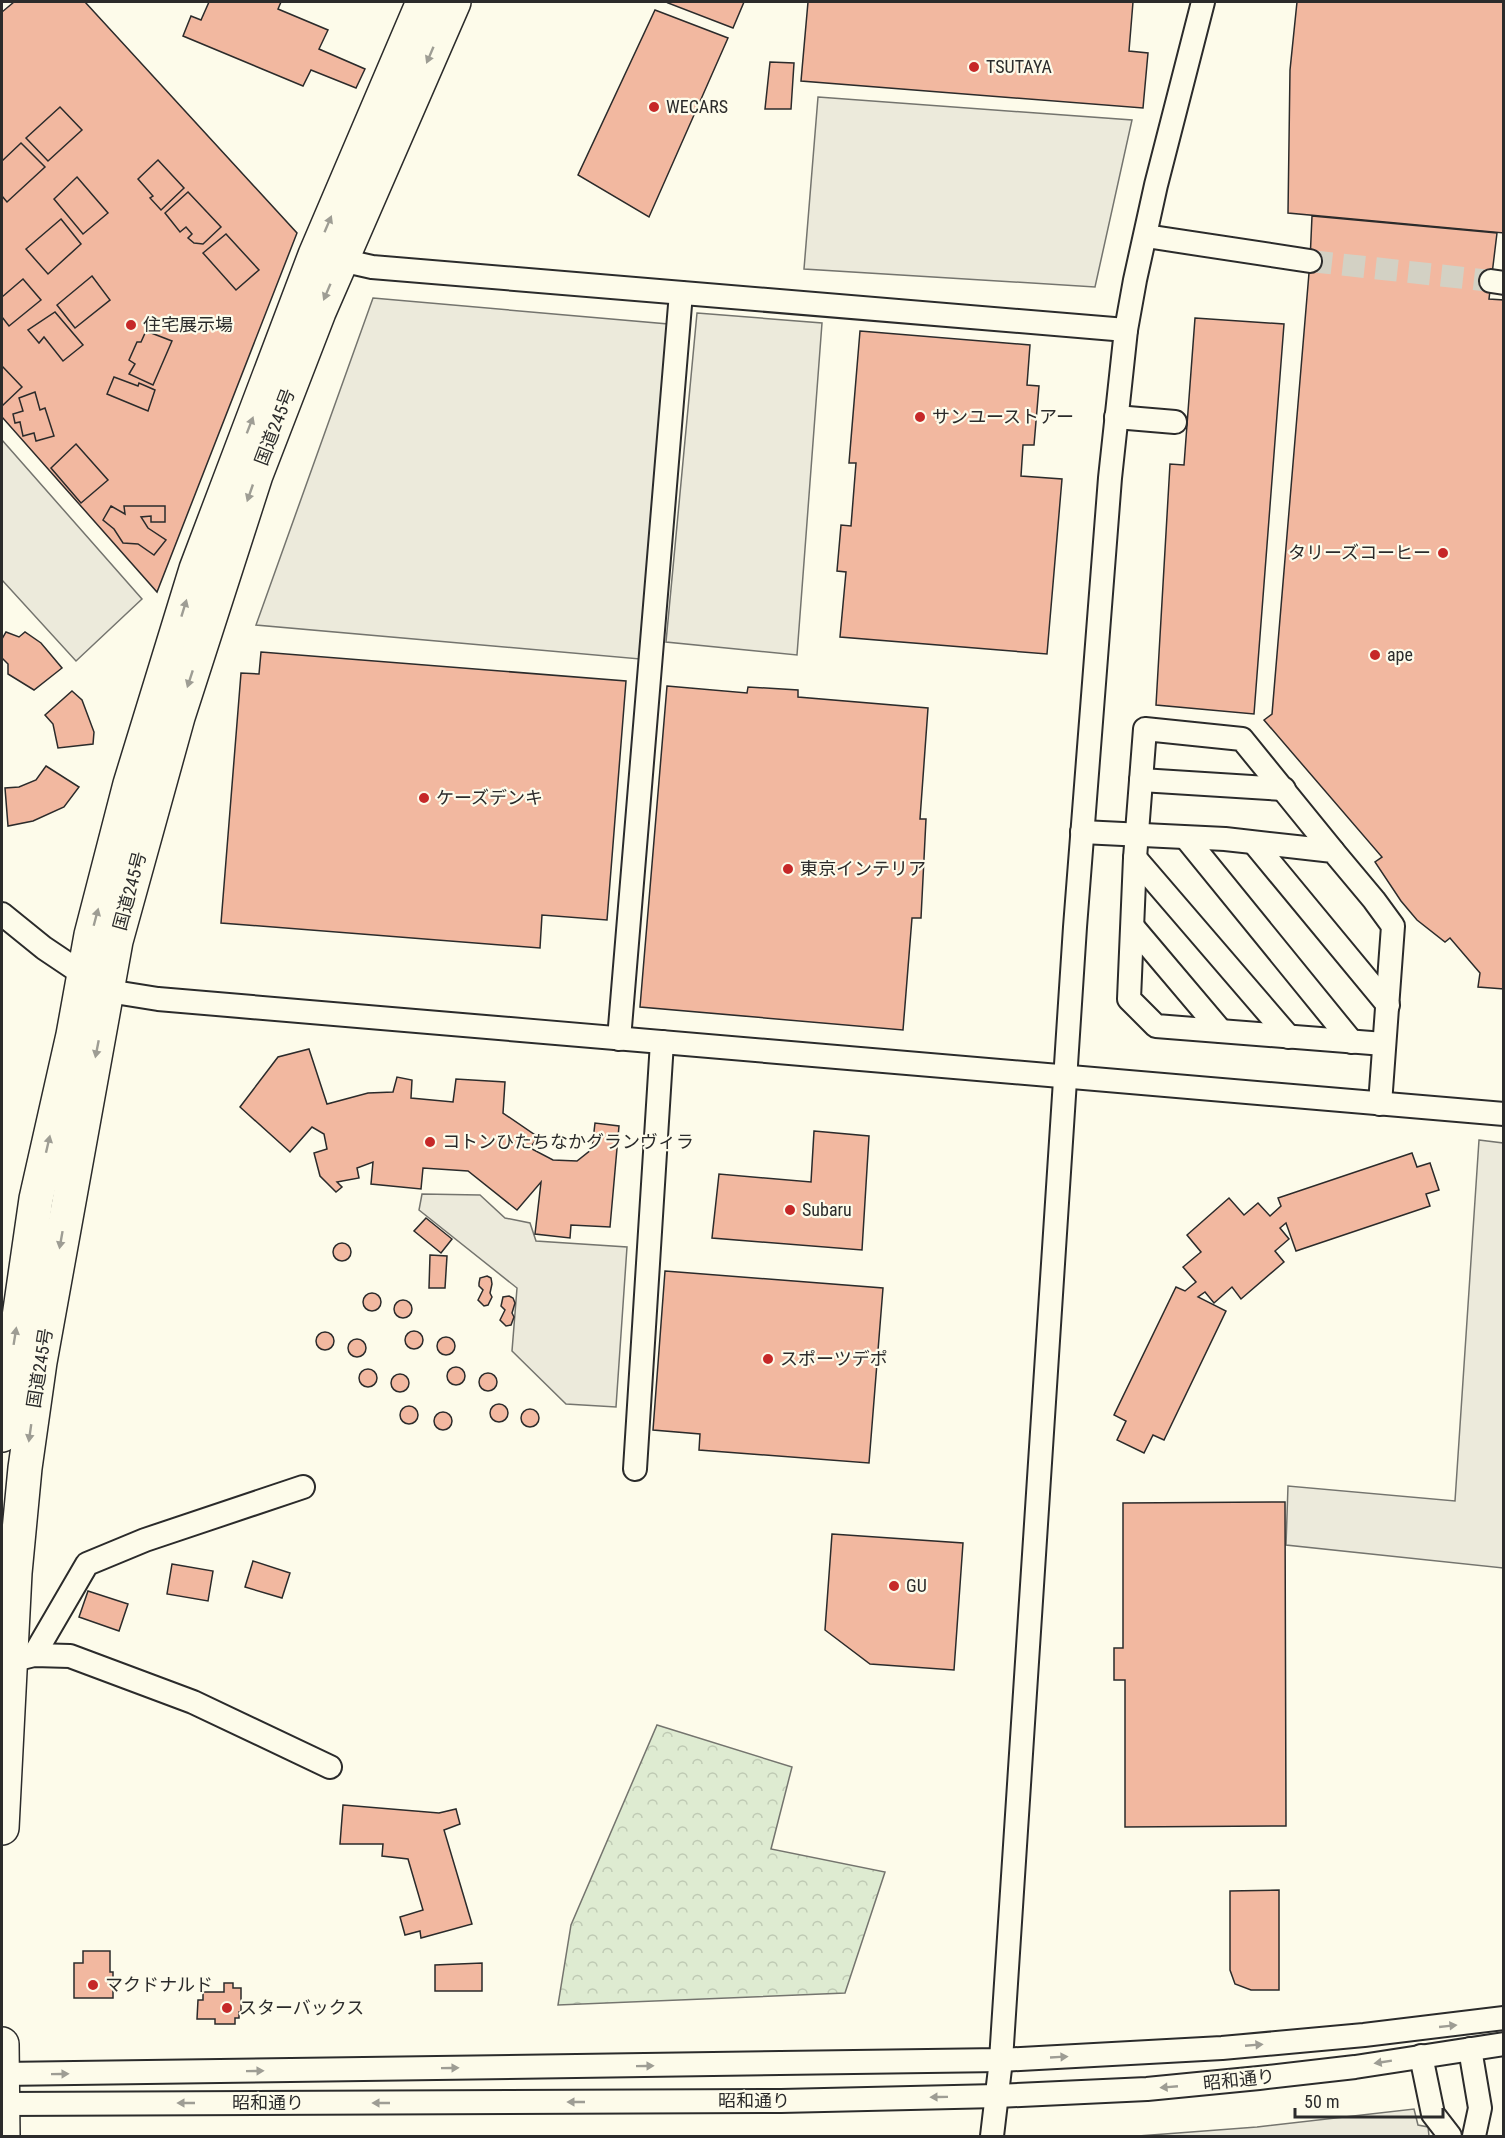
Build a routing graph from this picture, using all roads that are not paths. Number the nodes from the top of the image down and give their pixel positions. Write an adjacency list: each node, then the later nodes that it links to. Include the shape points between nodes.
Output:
1 (423, 2): 21 (highway, 国道245号, one-way to 1, via 91,935 130,784 196,569 315,255)
2 (454, 2): 5 (highway, 国道245号, one-way to 5)
3 (1203, 2): 4 (street)
4 (1146, 236): 6 (street); 8 (street)
5 (341, 260): 7 (street, via 372,267); 21 (highway, 国道245号, one-way to 21, via 256,475 178,717 116,941)
6 (1310, 261)
7 (681, 293): 8 (street); 25 (street)
8 (1126, 330): 9 (street)
9 (1116, 417): 10 (street); 13 (street)
10 (1175, 422)
11 (1141, 780): 12 (street); 12 (street, via 1145,729 1242,739); 14 (street)
12 (1284, 789): 17 (street)
13 (1082, 832): 14 (street); 29 (street)
14 (1137, 833): 15 (street); 18 (street)
15 (1186, 838): 16 (street); 26 (street)
16 (1254, 843): 17 (street); 22 (street)
17 (1333, 851): 22 (street, via 1393,926)
18 (1135, 858): 20 (street); 24 (street)
19 (2, 914): 21 (street)
20 (1132, 927): 23 (street); 23 (street, via 1129,999 1156,1026)
21 (96, 983): 25 (street, via 158,999); 32 (highway, 国道245号, one-way to 21, via 36,1198 73,1035); 35 (highway, 国道245号, one-way to 35, via 25,1468 16,1562)
22 (1388, 1005): 28 (street)
23 (1221, 1031): 24 (street)
24 (1289, 1036): 26 (street)
25 (619, 1039): 27 (street)
26 (1352, 1041): 28 (street)
27 (662, 1042): 29 (street); 33 (street)
28 (1384, 1044): 30 (street)
29 (1065, 1077): 30 (street); 43 (street)
30 (1380, 1104): 31 (street)
31 (1503, 1114)
32 (2, 1436)
33 (635, 1469)
34 (303, 1487): 35 (street, via 145,1540 87,1564)
35 (15, 1659): 36 (street, via 70,1656 193,1702); 37 (highway, 国道245号)
36 (330, 1767)
37 (2, 1828)
38 (1503, 2018): 43 (street, 昭和通り, one-way to 38, via 1234,2047)
39 (1503, 2043): 41 (street, 昭和通り)
40 (2, 2044): 44 (highway)
41 (1470, 2049): 42 (street, 昭和通り); 49 (street, via 1480,2108)
42 (1421, 2056): 45 (street, 昭和通り, one-way to 45, via 1212,2083); 48 (street, via 1433,2114)
43 (1000, 2060): 44 (street, 昭和通り, one-way to 43); 45 (street)
44 (2, 2094): 45 (street, 昭和通り, one-way to 44, via 769,2102); 46 (highway)
45 (997, 2096): 47 (street)
46 (3, 2136)
47 (992, 2136)
48 (1450, 2136)
49 (1474, 2136)

